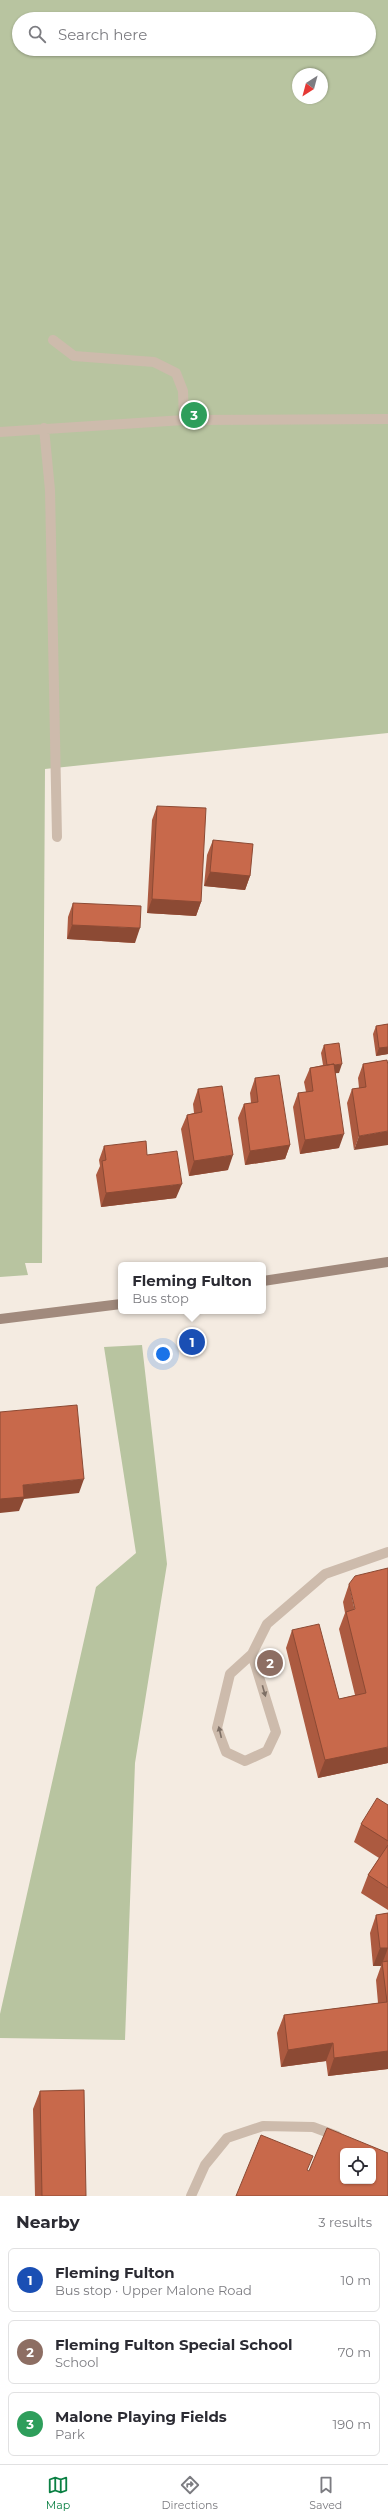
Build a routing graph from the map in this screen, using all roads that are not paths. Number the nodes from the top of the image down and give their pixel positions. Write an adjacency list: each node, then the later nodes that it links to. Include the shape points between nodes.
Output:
1 (53, 340): 3 (lane, via 74,356 154,362 176,372 183,391)
2 (388, 419): 3 (lane)
3 (184, 420): 4 (lane)
4 (44, 428): 5 (lane); 6 (lane, via 50,490)
5 (0, 432)
6 (57, 837)
7 (388, 1262): 8 (main road)
8 (266, 1281)
9 (118, 1304): 10 (main road)
10 (0, 1319)
11 (388, 1552): 12 (lane, via 325,1574 267,1624)
12 (252, 1654): 12 (lane, one-way to 12, via 276,1732 267,1751 245,1761 226,1752 217,1728 230,1674)
13 (350, 2140): 14 (lane, via 313,2127 263,2126 228,2138 205,2165)
14 (191, 2196)

